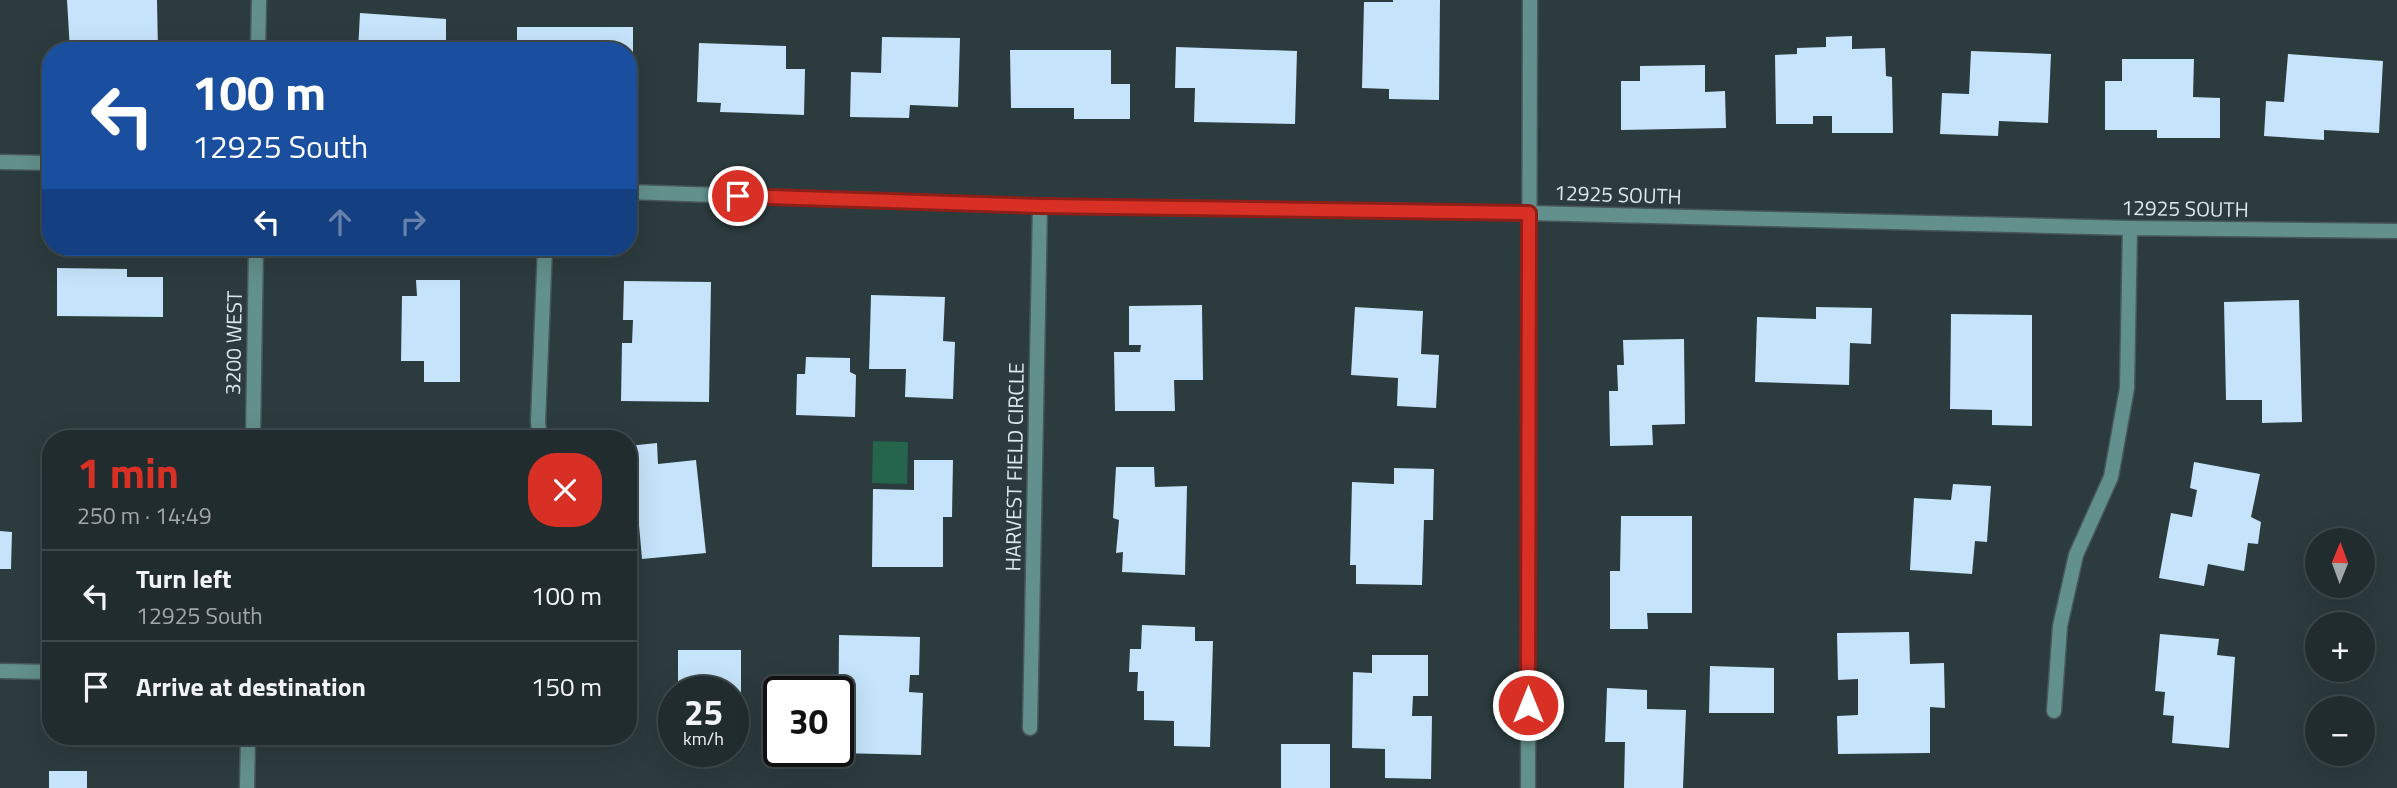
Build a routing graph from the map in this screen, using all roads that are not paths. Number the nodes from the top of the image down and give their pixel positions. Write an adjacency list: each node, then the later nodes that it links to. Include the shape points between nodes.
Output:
1 (259, 0): 3 (street)
2 (1530, 0): 8 (street)
3 (258, 42)
4 (0, 162): 5 (street)
5 (42, 163)
6 (637, 192): 7 (street, 12925 SOUTH)
7 (1040, 206): 8 (street, 12925 SOUTH); 18 (street, HARVEST FIELD CIRCLE)
8 (1529, 213): 9 (street, 12925 SOUTH); 21 (street)
9 (2130, 228): 10 (street, 12925 SOUTH); 17 (street, via 2127,388 2111,477 2076,555 2065,602)
10 (2397, 231)
11 (256, 256): 13 (street, 3200 WEST)
12 (545, 256): 14 (street)
13 (253, 430)
14 (539, 430)
15 (0, 671): 16 (street)
16 (42, 672)
17 (2054, 711)
18 (1030, 728)
19 (248, 745): 20 (street)
20 (247, 788)
21 (1528, 788)

